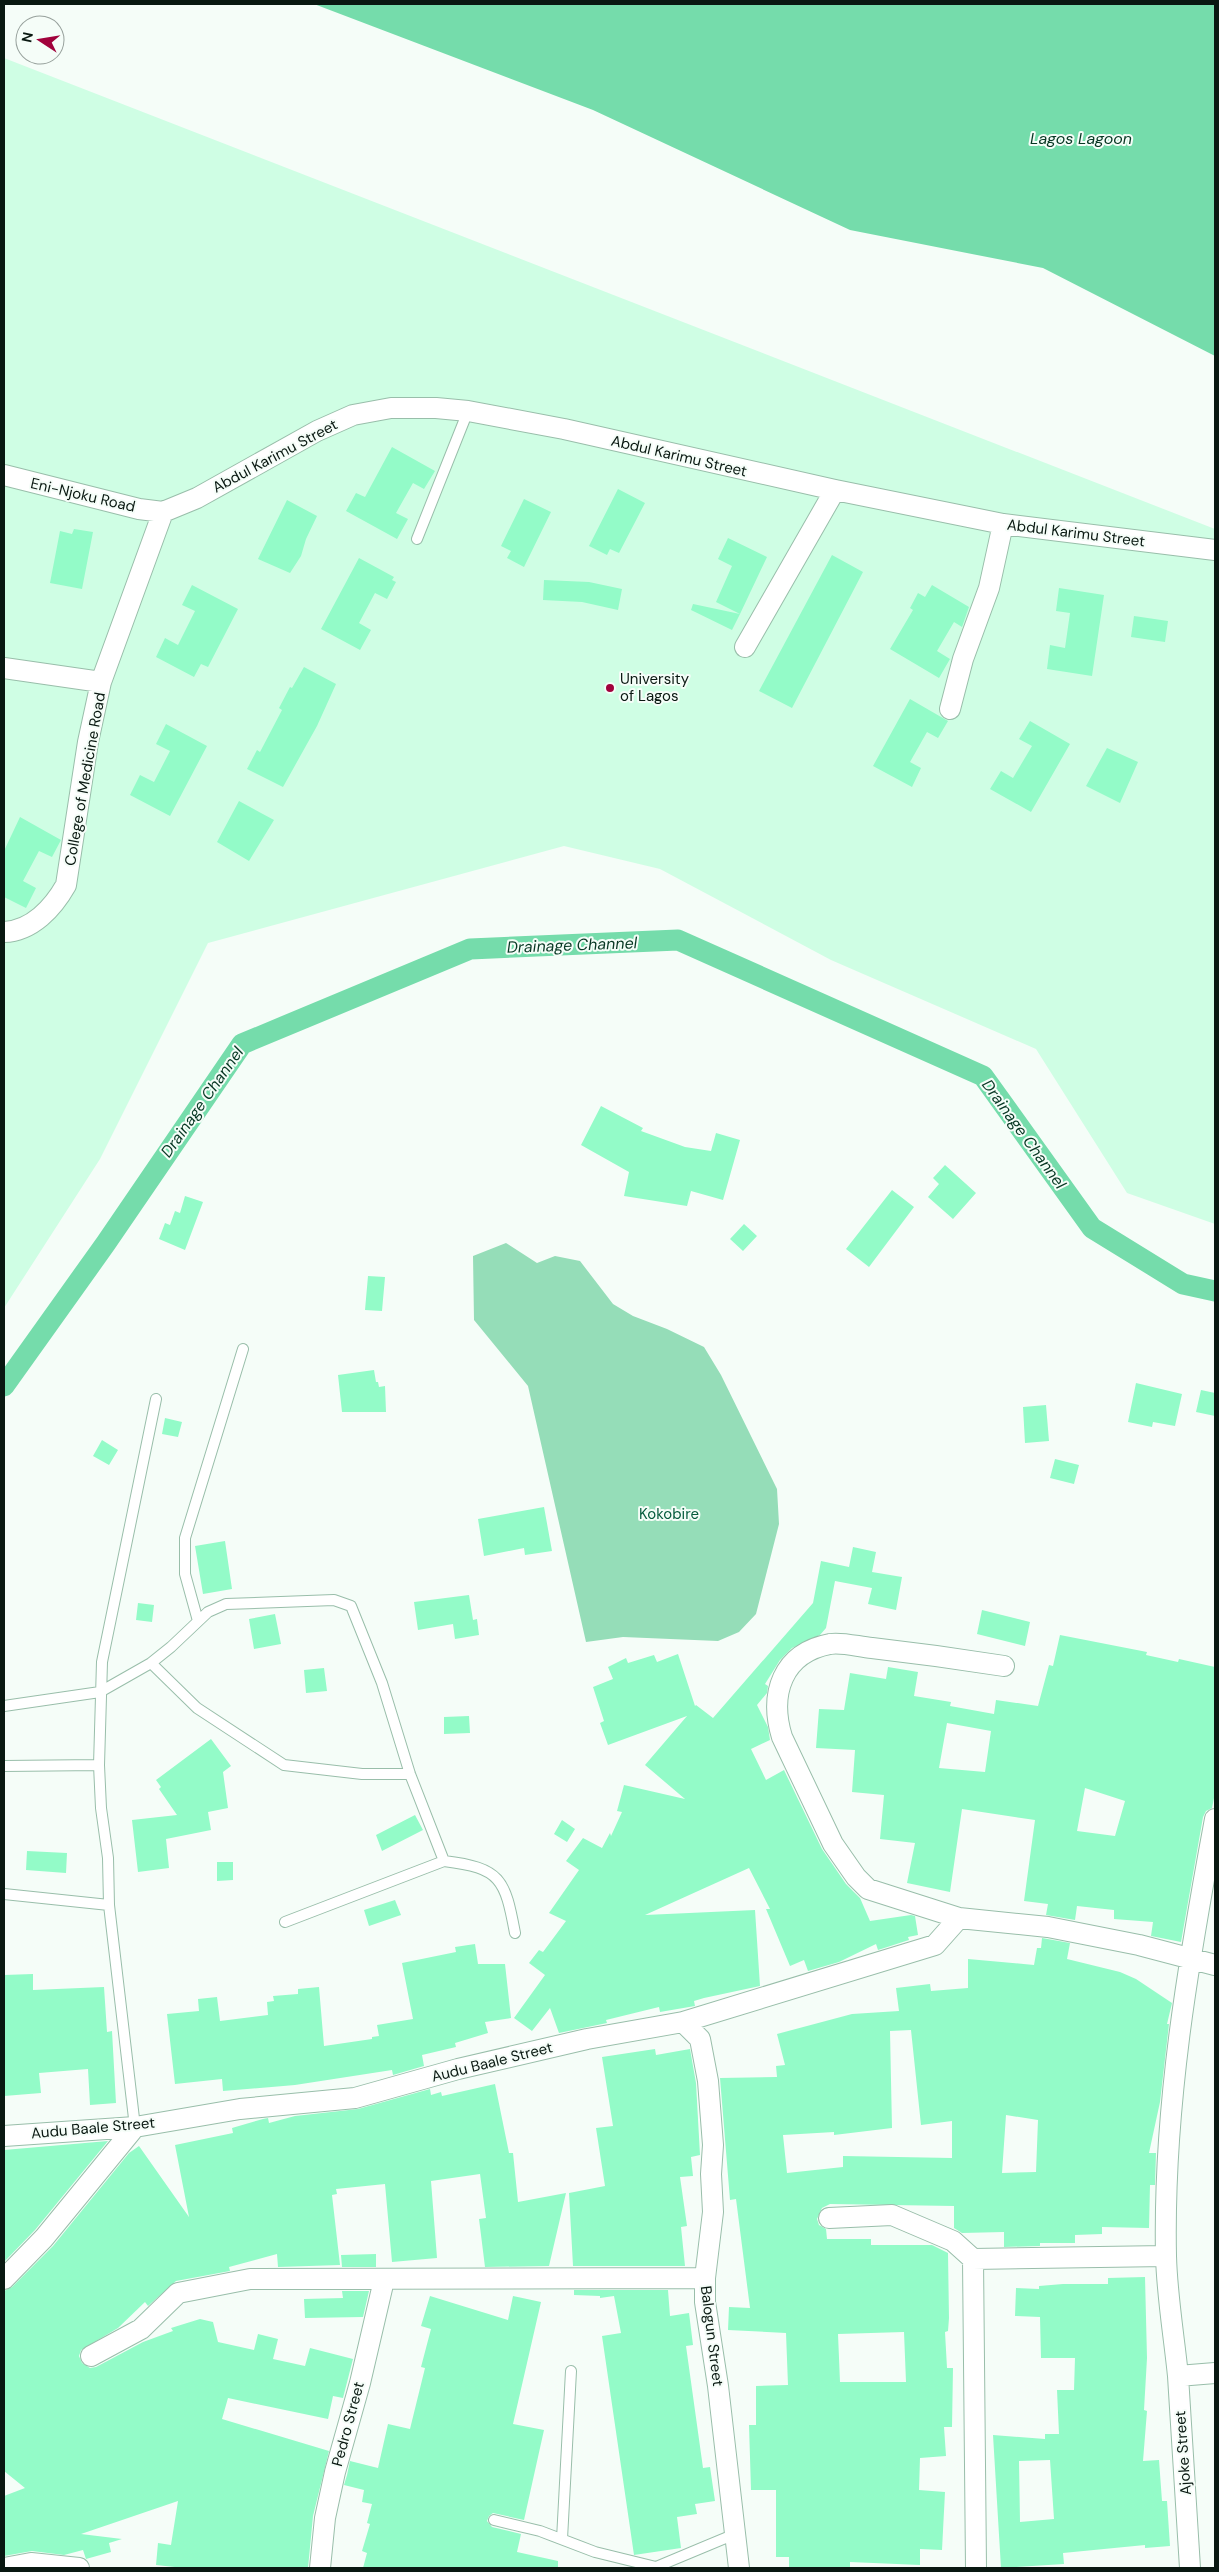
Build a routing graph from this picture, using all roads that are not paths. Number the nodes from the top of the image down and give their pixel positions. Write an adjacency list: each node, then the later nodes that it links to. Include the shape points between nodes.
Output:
1 (468, 411): 3 (street, Abdul Karimu Street, via 564,429); 4 (street, Abdul Karimu Street, via 391,408 353,415 316,431 197,498); 6 (lane)
2 (4, 475): 4 (street, Eni-Njoku Road)
3 (834, 490): 5 (street, Abdul Karimu Street); 8 (street)
4 (164, 512): 10 (street, College of Medicine Road)
5 (1003, 524): 7 (street, Abdul Karimu Street); 11 (street, via 989,588 963,659)
6 (417, 538)
7 (1215, 550)
8 (745, 647)
9 (4, 668): 10 (street)
10 (101, 682): 12 (street, College of Medicine Road, via 88,742 66,885 55,905 36,921 16,932)
11 (950, 709)
12 (4, 932)
13 (243, 1348): 15 (lane, via 185,1538 185,1574)
14 (156, 1399): 18 (lane, via 102,1662)
15 (198, 1621): 16 (lane); 22 (lane, via 208,1612 226,1604 334,1600 350,1606 382,1683)
16 (151, 1663): 18 (lane); 22 (lane, via 197,1708 284,1765 362,1774)
17 (1004, 1666): 27 (street, via 832,1644 800,1655 787,1669 776,1695 776,1718 782,1737 833,1844 856,1877 868,1889)
18 (100, 1692): 19 (lane); 20 (lane)
19 (4, 1706)
20 (99, 1765): 21 (lane); 26 (lane)
21 (4, 1766)
22 (410, 1774): 24 (lane)
23 (1215, 1820): 30 (street, Ajoke Street)
24 (444, 1861): 28 (lane); 29 (lane, via 474,1865 496,1876 506,1890)
25 (4, 1894): 26 (lane)
26 (109, 1905): 33 (lane)
27 (959, 1918): 30 (street, via 1048,1927); 32 (street, Audu Baale Street, via 935,1945)
28 (285, 1922)
29 (515, 1933)
30 (1189, 1957): 31 (street); 36 (street, Ajoke Street, via 1170,2114)
31 (1215, 1965)
32 (683, 2022): 33 (street, Audu Baale Street, via 587,2039 458,2069 355,2098 240,2109); 38 (street, Balogun Street, via 700,2038 708,2081 713,2145 713,2212)
33 (135, 2128): 34 (street, Audu Baale Street); 39 (street, via 44,2238)
34 (4, 2136)
35 (829, 2218): 37 (street, via 892,2215 953,2241)
36 (1166, 2256): 37 (street); 44 (street, Ajoke Street)
37 (973, 2259): 52 (street)
38 (705, 2278): 40 (street); 46 (street, Balogun Street, via 705,2302)
39 (4, 2280)
40 (384, 2280): 41 (street, via 250,2279 178,2294 141,2329); 50 (street, Pedro Street, via 333,2481)
41 (91, 2356)
42 (571, 2371): 47 (lane)
43 (1215, 2373): 44 (street)
44 (1178, 2376): 53 (street, Ajoke Street)
45 (494, 2520): 47 (lane, via 540,2530)
46 (735, 2534): 47 (lane, via 656,2567 595,2552); 51 (street, Balogun Street)
47 (562, 2539)
48 (4, 2568): 49 (street, via 31,2563)
49 (79, 2568)
50 (320, 2568)
51 (739, 2568)
52 (976, 2568)
53 (1190, 2568)

